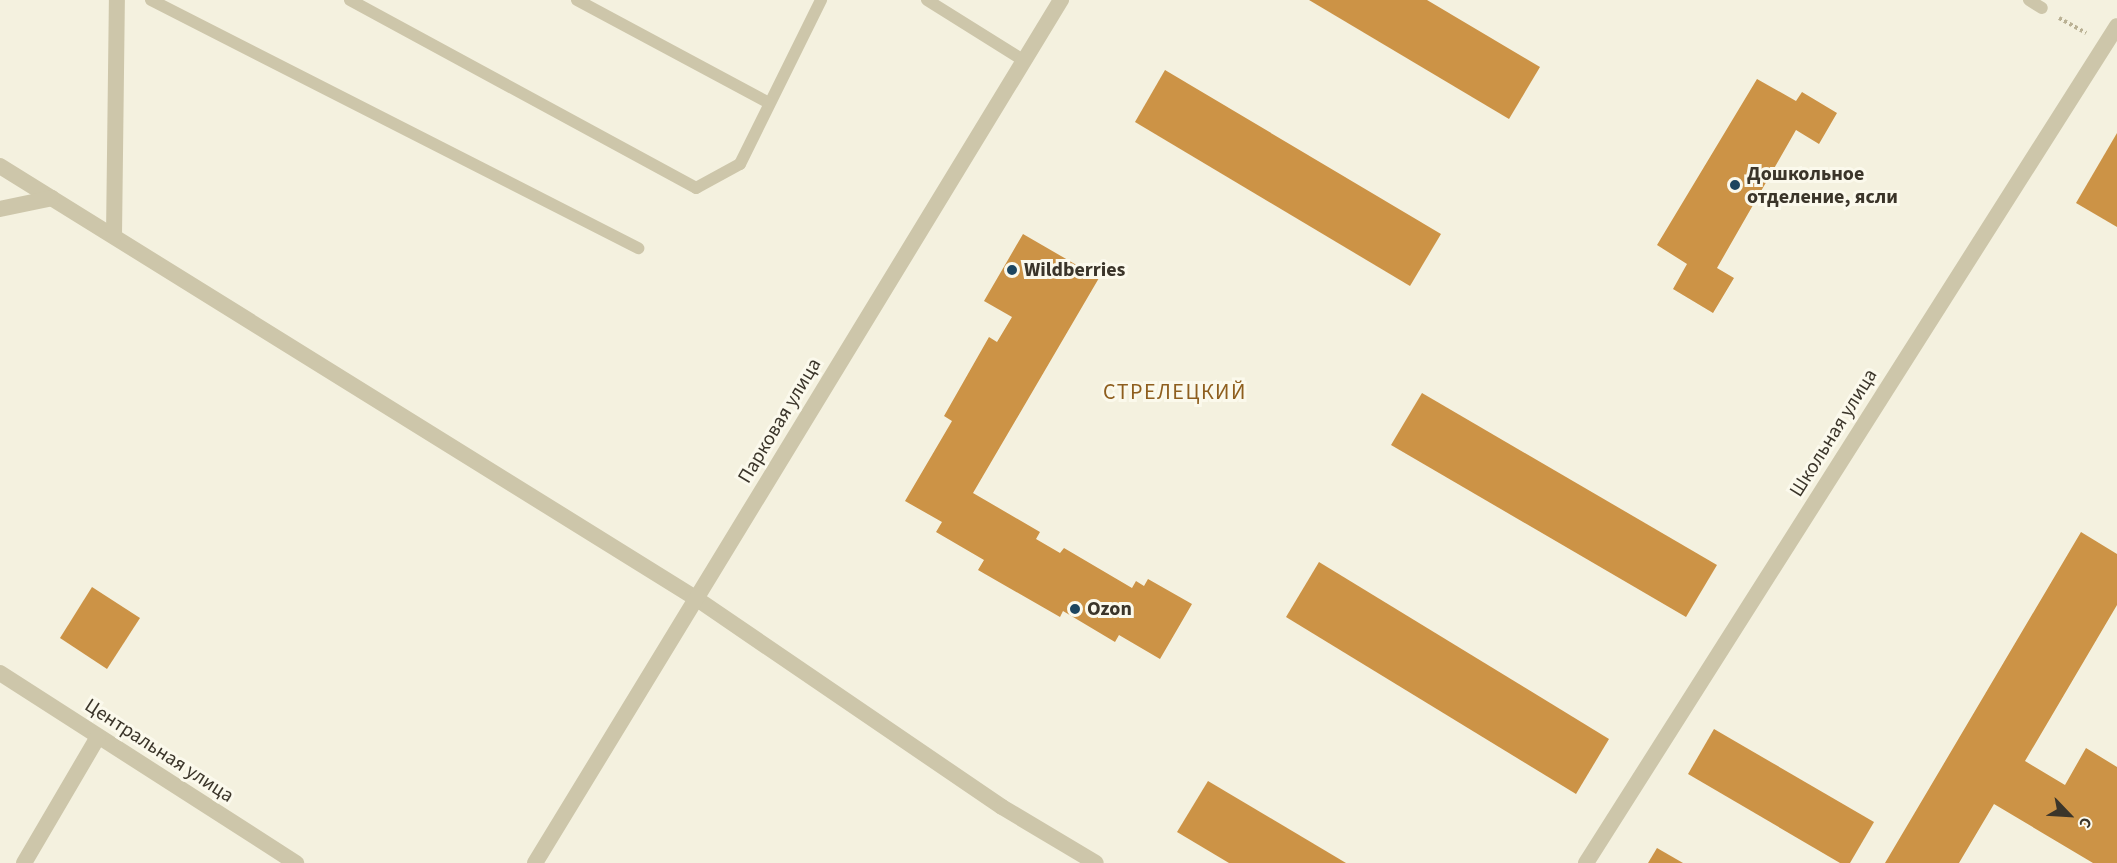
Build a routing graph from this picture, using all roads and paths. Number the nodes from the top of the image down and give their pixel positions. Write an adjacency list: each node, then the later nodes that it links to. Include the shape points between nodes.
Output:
1 (117, 0): 17 (street)
2 (151, 0): 18 (lane)
3 (350, 0): 13 (lane, via 696,188 740,164)
4 (577, 0): 13 (lane)
5 (821, 0): 13 (lane)
6 (927, 0): 12 (lane)
7 (1061, 0): 12 (street, Парковая улица)
8 (2029, 0): 9 (lane)
9 (2042, 8): 11 (path)
10 (2117, 26): 11 (street, Школьная улица)
11 (2105, 45): 26 (street, Школьная улица)
12 (1023, 60): 19 (street, Парковая улица)
13 (769, 103)
14 (0, 166): 15 (street)
15 (52, 198): 16 (street); 17 (street)
16 (0, 209)
17 (114, 236): 19 (street)
18 (638, 248)
19 (697, 599): 24 (street, Парковая улица); 25 (street, via 1002,807)
20 (0, 673): 21 (street, Центральная улица)
21 (98, 737): 22 (street); 23 (street, Центральная улица)
22 (24, 863)
23 (296, 863)
24 (535, 863)
25 (1096, 863)
26 (1586, 863)

